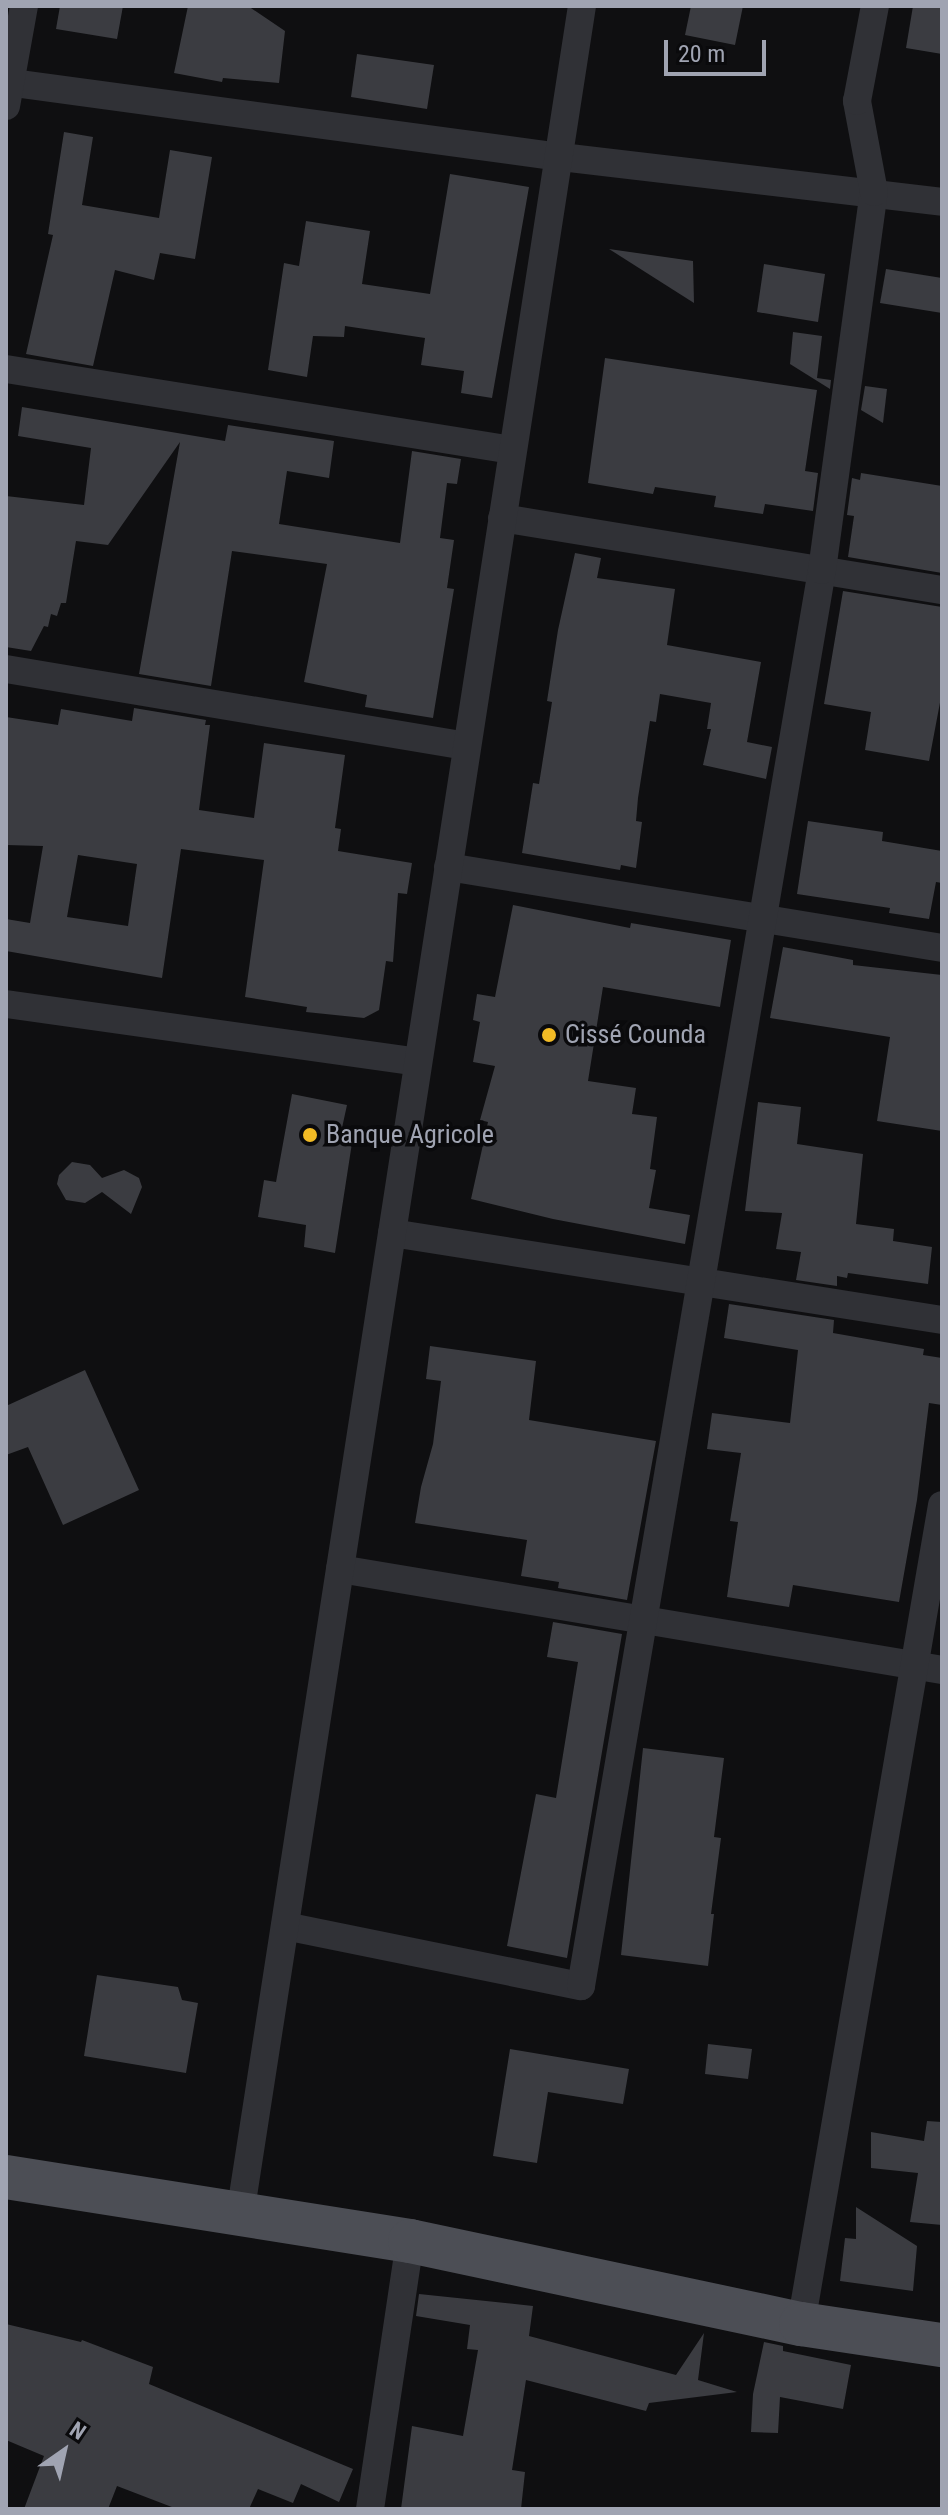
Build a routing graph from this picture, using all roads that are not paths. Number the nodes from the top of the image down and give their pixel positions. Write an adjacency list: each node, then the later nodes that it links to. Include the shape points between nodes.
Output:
1 (24, 6): 4 (street)
2 (582, 6): 5 (street)
3 (875, 6): 6 (street, via 857,101)
4 (7, 90): 5 (street)
5 (561, 157): 6 (street); 9 (street)
6 (874, 192): 7 (street); 11 (street)
7 (942, 202)
8 (6, 369): 9 (street)
9 (512, 450): 10 (street)
10 (502, 518): 11 (street); 14 (street)
11 (822, 570): 12 (street); 16 (street)
12 (942, 590)
13 (6, 669): 14 (street)
14 (466, 746): 15 (street)
15 (448, 867): 16 (street); 19 (street)
16 (763, 919): 17 (street); 21 (street)
17 (942, 948)
18 (6, 1004): 19 (street)
19 (418, 1062): 20 (street)
20 (392, 1233): 21 (street); 24 (street)
21 (702, 1280): 22 (street); 25 (street)
22 (942, 1320)
23 (942, 1505): 26 (street)
24 (340, 1569): 25 (street); 27 (street)
25 (644, 1620): 26 (street); 27 (street, via 581,1986)
26 (929, 1668): 31 (street)
27 (285, 1926): 29 (street)
28 (6, 2177): 29 (main road)
29 (240, 2215): 30 (main road)
30 (410, 2241): 31 (main road); 33 (street)
31 (801, 2324): 32 (main road)
32 (942, 2345)
33 (370, 2509)

